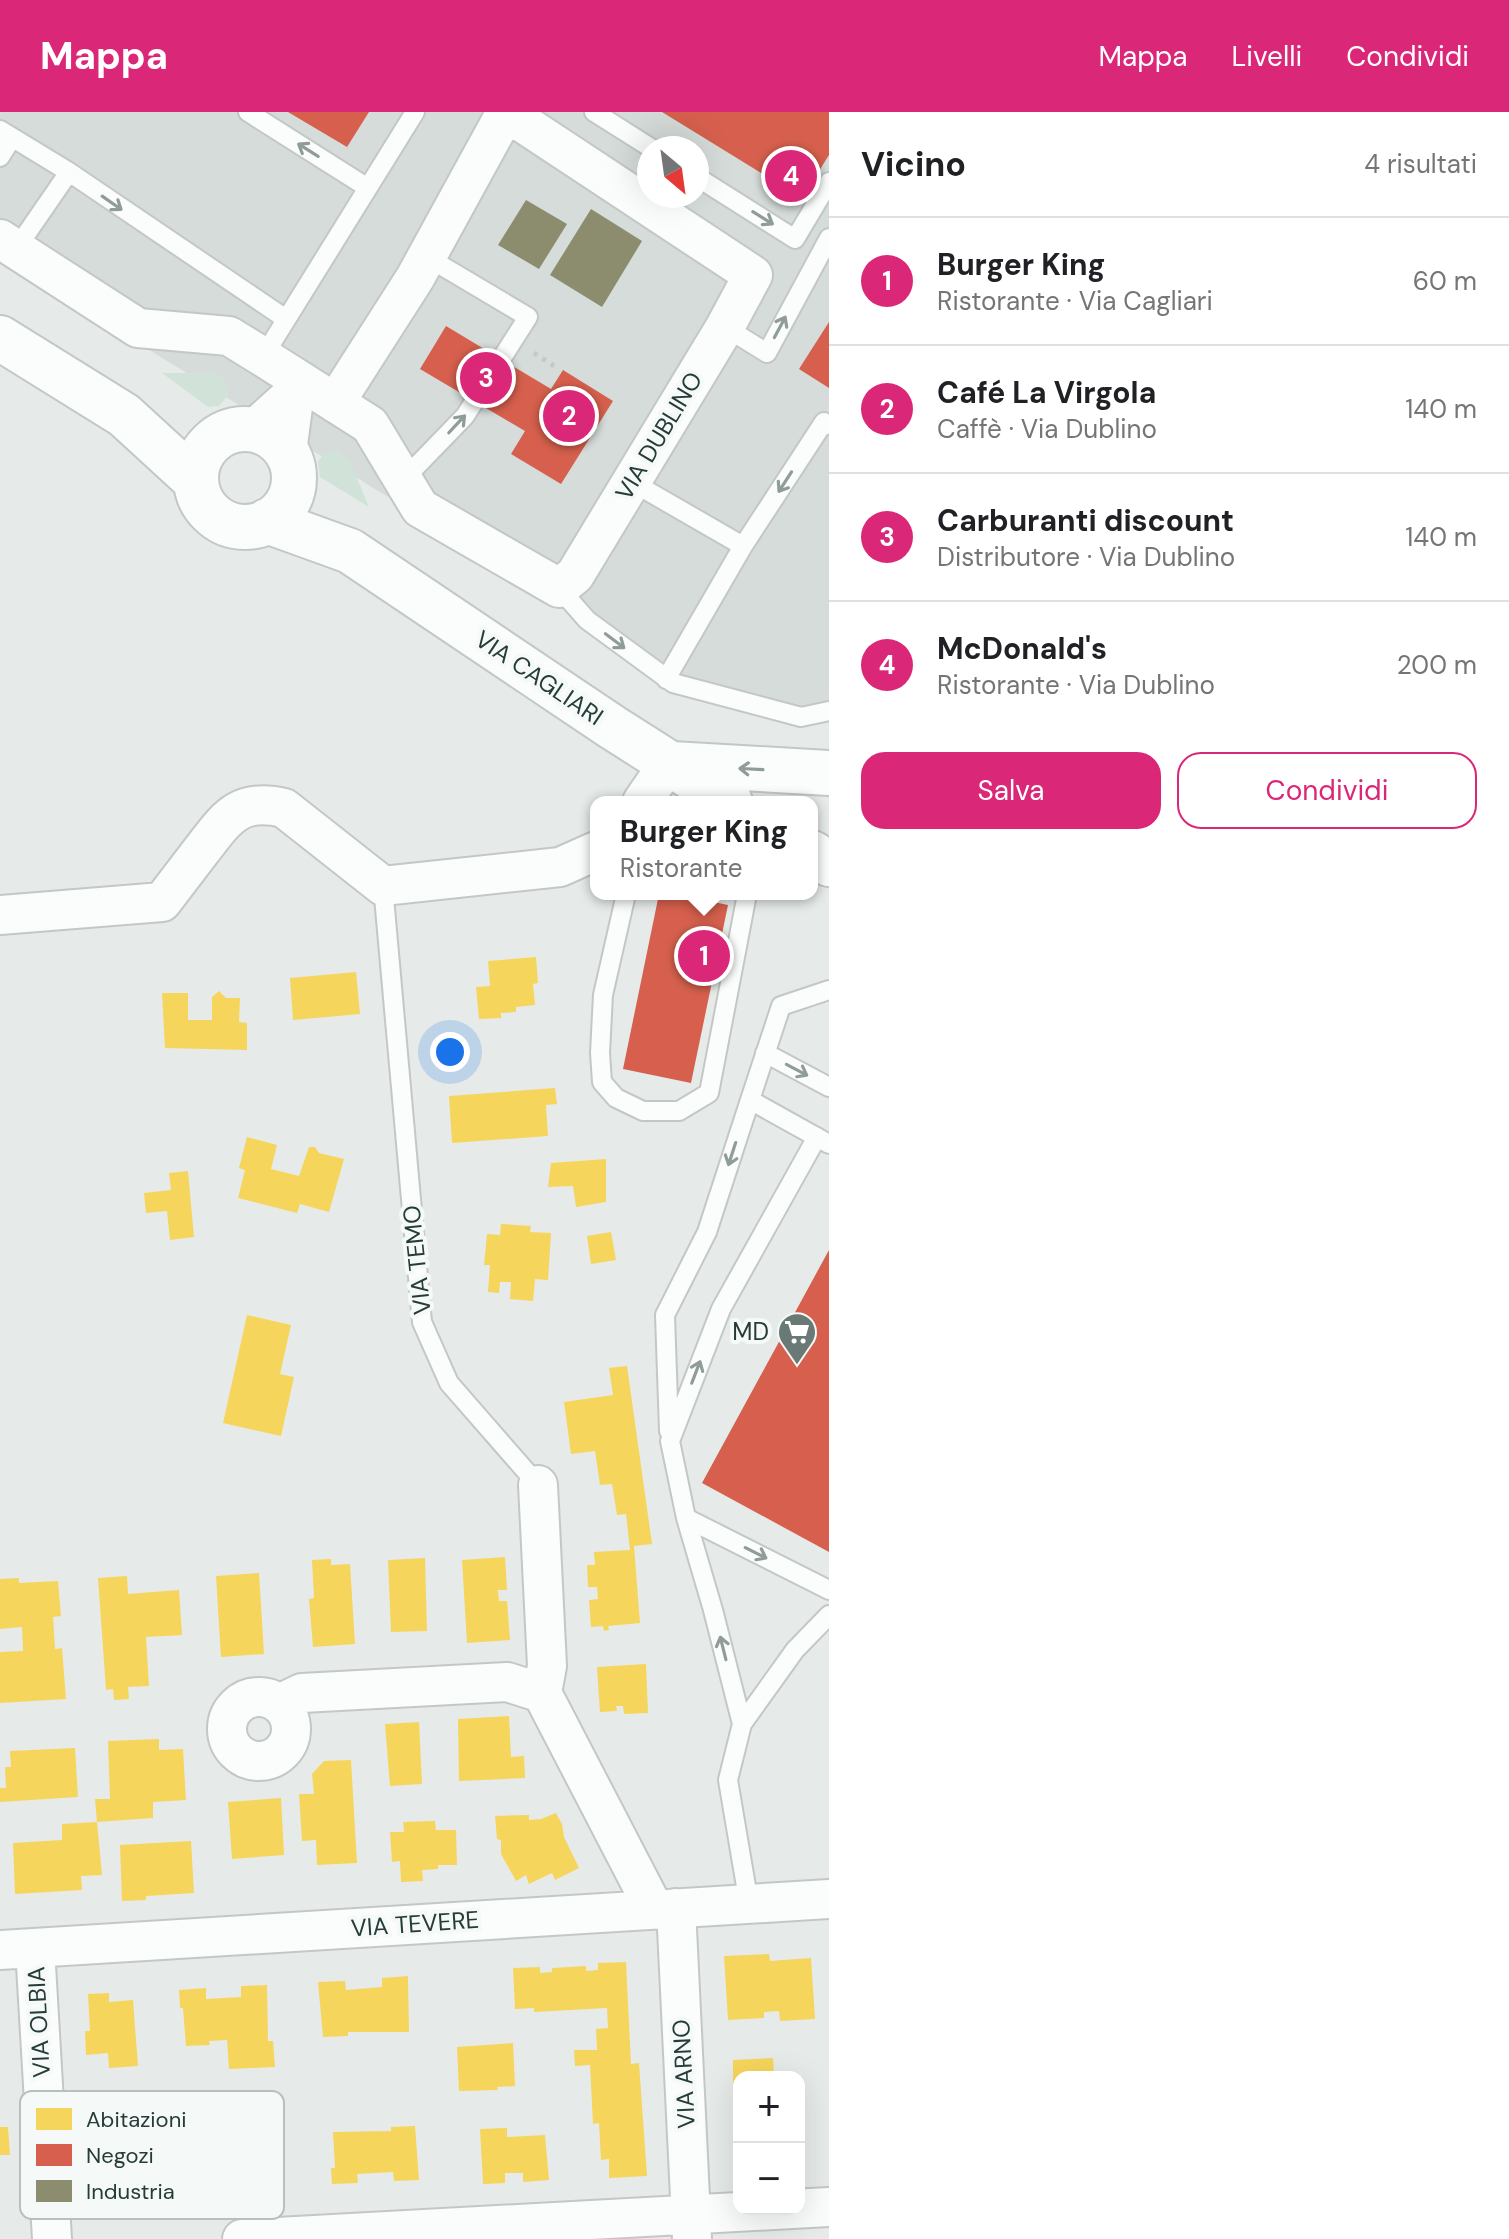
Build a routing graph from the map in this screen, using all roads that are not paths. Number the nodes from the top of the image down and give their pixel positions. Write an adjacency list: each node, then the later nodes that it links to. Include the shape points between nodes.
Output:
1 (248, 112): 10 (lane, one-way to 1)
2 (415, 112): 10 (lane)
3 (594, 112): 5 (lane)
4 (6, 134): 6 (lane); 7 (lane)
5 (637, 139)
6 (0, 157)
7 (69, 172): 12 (lane); 14 (lane, one-way to 14)
8 (829, 182): 9 (lane, one-way to 8, via 795,239)
9 (709, 185)
10 (368, 188): 14 (lane)
11 (829, 238): 15 (lane, one-way to 11, via 767,353)
12 (8, 244): 17 (street, via 138,328 229,336)
13 (427, 257): 15 (street, VIA DUBLINO, via 506,112 753,275); 19 (street, VIA DUBLINO); 23 (lane, one-way to 13, via 465,416 528,317)
14 (286, 319): 17 (lane)
15 (725, 327): 25 (street, VIA DUBLINO)
16 (0, 338): 20 (main road, VIA CAGLIARI)
17 (263, 357): 18 (street)
18 (298, 386): 19 (street); 22 (street)
19 (335, 403): 23 (street, via 370,425)
20 (124, 415): 22 (main road, VIA CAGLIARI); 24 (main road, VIA CAGLIARI)
21 (829, 425): 27 (lane, one-way to 27, via 824,422)
22 (263, 450): 24 (main road, via 201,457); 26 (main road, via 288,500); 28 (main road, VIA CAGLIARI)
23 (403, 480): 29 (street, via 420,508)
24 (196, 481): 26 (main road, VIA CAGLIARI, via 203,503 221,520 244,526)
25 (632, 482): 27 (lane); 29 (street, VIA DUBLINO, via 575,575)
26 (267, 521): 28 (main road, VIA CAGLIARI)
27 (743, 546): 30 (lane)
28 (350, 551): 32 (main road, VIA CAGLIARI)
29 (559, 588): 30 (lane, one-way to 30, via 587,620)
30 (666, 679): 31 (lane, via 801,717)
31 (829, 711)
32 (668, 764): 33 (main road, one-way to 32); 34 (street); 35 (main road, VIA CAGLIARI)
33 (829, 773)
34 (646, 796)
35 (720, 796)
36 (590, 854): 37 (street, via 560,867)
37 (383, 886): 40 (street, via 284,808 248,805 218,826 162,902); 47 (lane, VIA TEMO, via 422,1322 449,1383)
38 (625, 900): 39 (lane, via 603,995 602,1082 616,1098 643,1111 679,1111 709,1093)
39 (746, 900)
40 (0, 915)
41 (829, 990): 42 (lane, via 781,1006)
42 (765, 1053): 43 (lane, one-way to 43); 44 (lane)
43 (829, 1087)
44 (750, 1100): 45 (lane); 46 (lane, one-way to 46, via 707,1232 665,1315)
45 (823, 1141): 46 (lane, one-way to 45, via 721,1309)
46 (670, 1441): 48 (lane)
47 (538, 1485): 51 (street, VIA TEMO, via 547,1666)
48 (686, 1518): 49 (lane, one-way to 49); 53 (lane, one-way to 48)
49 (829, 1590)
50 (829, 1615): 53 (lane, via 795,1650)
51 (542, 1693): 52 (street, via 507,1682 302,1693); 56 (street)
52 (279, 1704)
53 (742, 1724): 55 (lane, via 728,1780)
54 (829, 1899): 55 (street, VIA TEVERE)
55 (749, 1904): 56 (street, VIA TEVERE)
56 (665, 1909): 57 (street, VIA TEVERE); 61 (street, VIA ARNO)
57 (17, 1949): 58 (street, VIA OLBIA)
58 (34, 2091)
59 (829, 2207): 61 (street)
60 (50, 2219): 62 (street, VIA OLBIA)
61 (692, 2227): 63 (street)
62 (52, 2239)
63 (242, 2239)

